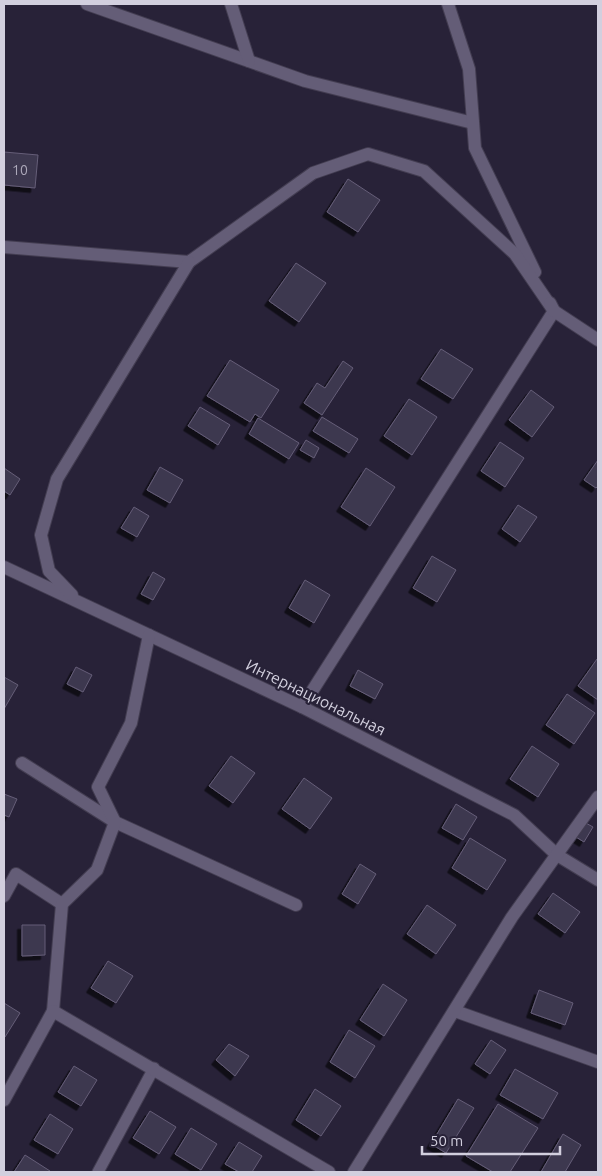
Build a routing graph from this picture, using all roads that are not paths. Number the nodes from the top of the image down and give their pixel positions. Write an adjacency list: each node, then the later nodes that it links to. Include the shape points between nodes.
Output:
1 (87, 4): 4 (street)
2 (231, 4): 4 (street)
3 (448, 4): 5 (street, via 469,69)
4 (249, 61): 5 (street, via 305,81)
5 (473, 123): 8 (street, via 475,148)
6 (4, 247): 7 (street)
7 (188, 262): 8 (street, via 313,173 368,154 424,170 515,254); 11 (street, via 58,479 41,535 49,572)
8 (554, 311): 9 (street); 13 (street)
9 (598, 340)
10 (4, 567): 11 (street, Интернациональная)
11 (78, 602): 12 (street, Интернациональная)
12 (149, 635): 13 (street, Интернациональная); 16 (street, via 131,723 98,787)
13 (302, 707): 17 (street, Интернациональная, via 514,815)
14 (22, 763): 16 (street)
15 (598, 797): 17 (street)
16 (115, 822): 20 (street, via 96,870); 21 (street)
17 (557, 855): 18 (street, Интернациональная); 23 (street, via 512,917)
18 (598, 880)
19 (4, 896): 20 (street, via 16,874)
20 (62, 904): 22 (street)
21 (296, 905)
22 (53, 1011): 25 (street); 26 (street)
23 (455, 1011): 24 (street); 29 (street)
24 (598, 1062)
25 (154, 1068): 27 (lane); 28 (street)
26 (4, 1100)
27 (98, 1172)
28 (329, 1172)
29 (354, 1172)

